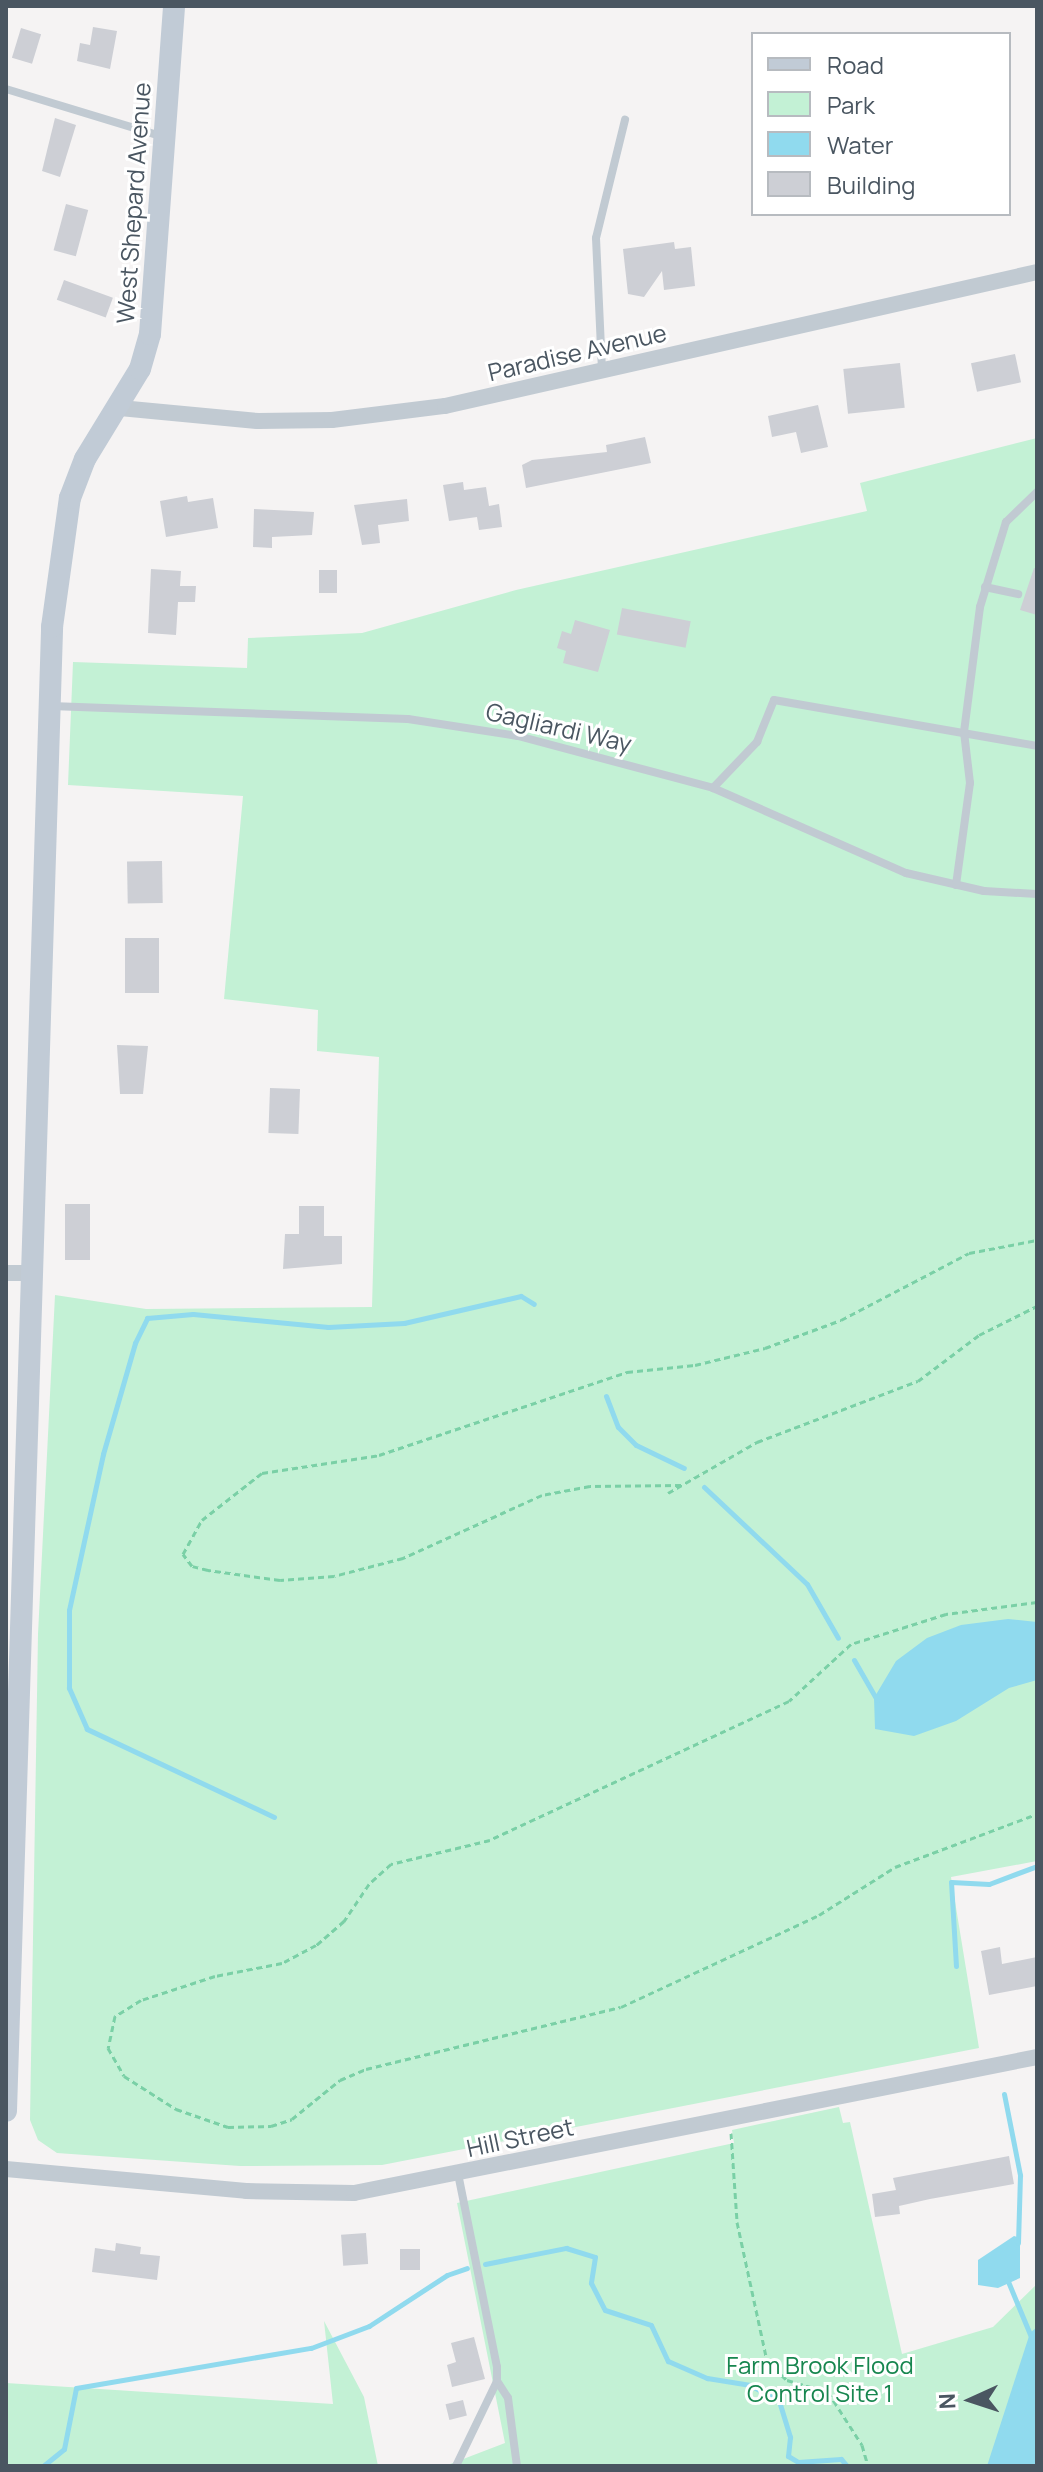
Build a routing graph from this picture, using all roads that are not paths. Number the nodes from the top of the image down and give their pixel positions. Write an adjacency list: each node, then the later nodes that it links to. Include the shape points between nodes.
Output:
1 (174, 6): 4 (street, West Shepard Avenue)
2 (6, 89): 4 (lane)
3 (625, 120): 6 (lane, via 596,238)
4 (165, 137): 7 (street, West Shepard Avenue, via 150,334)
5 (1037, 272): 6 (street, Paradise Avenue)
6 (602, 371): 7 (street, Paradise Avenue, via 445,406 332,420 258,421)
7 (120, 408): 11 (street, West Shepard Avenue, via 91,450 70,498 57,576)
8 (1037, 492): 9 (lane, via 1006,522)
9 (985, 587): 10 (lane); 12 (lane)
10 (1018, 594)
11 (50, 706): 14 (lane, Gagliardi Way, via 449,724 560,745); 18 (street, West Shepard Avenue)
12 (964, 732): 13 (lane); 14 (lane, via 774,700 757,742); 15 (lane, via 970,783)
13 (1037, 746)
14 (713, 788): 15 (lane, Gagliardi Way, via 871,861)
15 (956, 885): 16 (lane, Gagliardi Way)
16 (1037, 894)
17 (6, 1273): 18 (street)
18 (32, 1273): 20 (street, West Shepard Avenue)
19 (1037, 2057): 22 (street, Hill Street)
20 (6, 2111)
21 (6, 2169): 22 (street, Hill Street, via 299,2194 354,2193)
22 (458, 2174): 23 (lane)
23 (497, 2381): 24 (lane); 25 (lane, via 508,2398)
24 (456, 2466)
25 (517, 2466)

